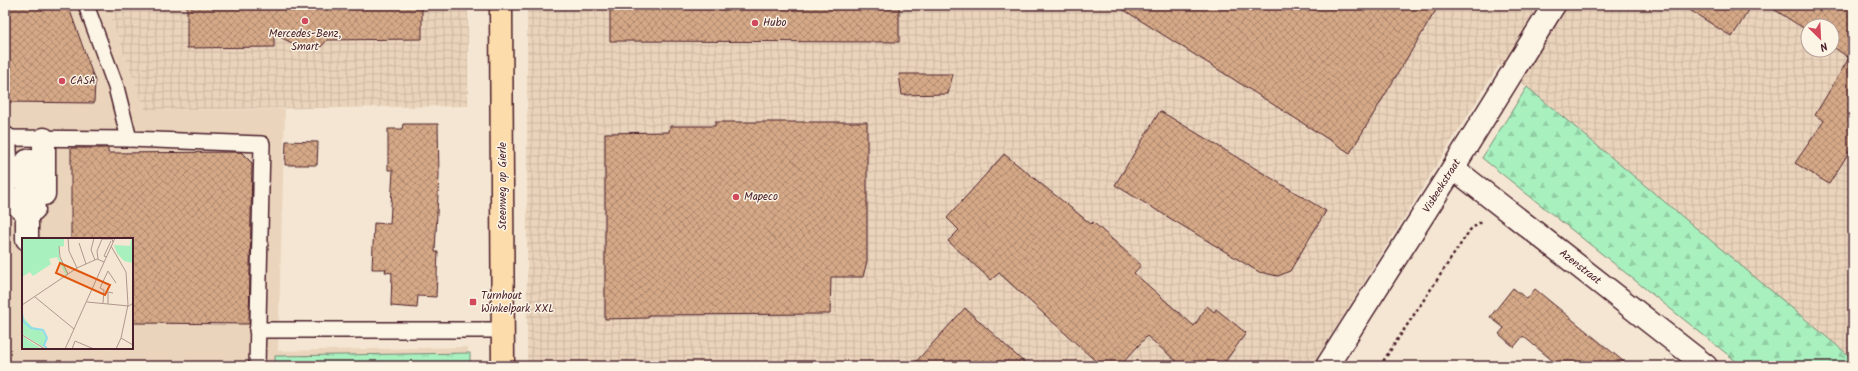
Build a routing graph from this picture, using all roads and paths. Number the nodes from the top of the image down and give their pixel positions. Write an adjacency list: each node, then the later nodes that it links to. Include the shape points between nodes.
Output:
1 (86, 5): 6 (lane, via 116,87)
2 (501, 5): 12 (main road, Steenweg op Gierle)
3 (1554, 5): 7 (street, Visbeekstraat)
4 (5, 138): 5 (lane); 8 (street, via 7,189)
5 (50, 138): 6 (lane); 8 (street, via 58,188); 8 (street, via 44,194 37,194 35,160 27,161)
6 (129, 139): 11 (lane, via 262,144)
7 (1453, 168): 15 (street, Visbeekstraat); 17 (street, Azenstraat)
8 (27, 214): 10 (street)
9 (1491, 222): 16 (path, via 1479,223 1470,230)
10 (27, 238)
11 (257, 330): 12 (lane); 13 (lane)
12 (504, 330): 14 (main road, Steenweg op Gierle)
13 (257, 366)
14 (503, 366)
15 (1327, 366)
16 (1380, 366)
17 (1706, 366)

